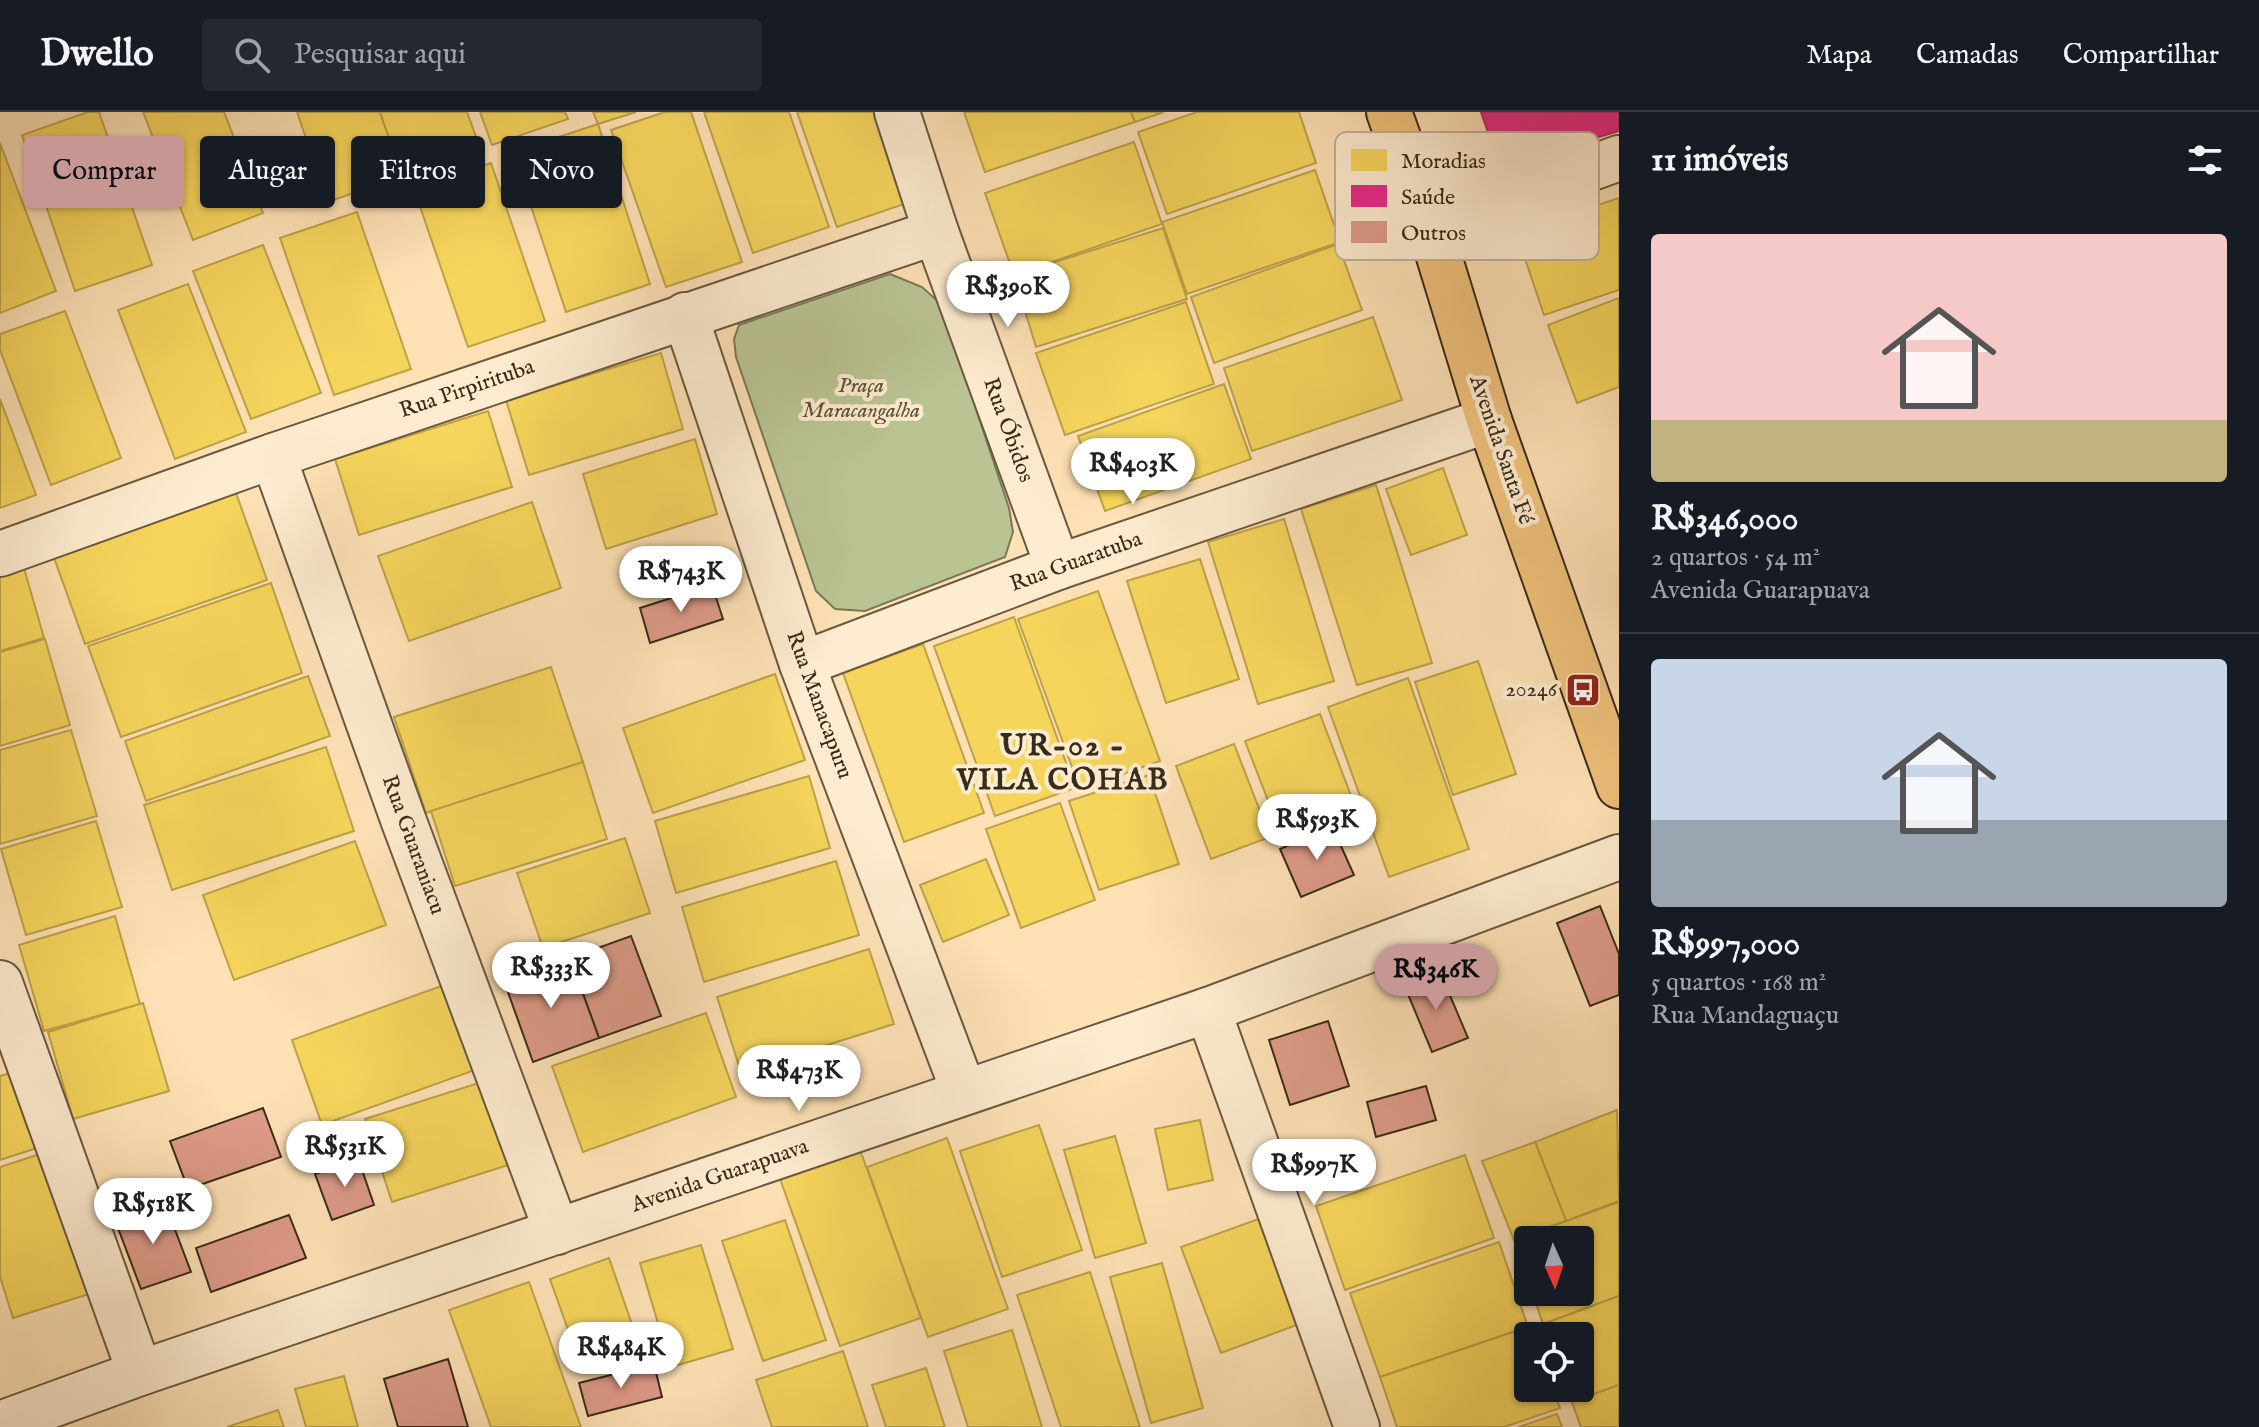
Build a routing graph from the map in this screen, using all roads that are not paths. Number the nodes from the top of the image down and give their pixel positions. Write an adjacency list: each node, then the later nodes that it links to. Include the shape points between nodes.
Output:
1 (897, 112): 6 (street, Rua Óbidos)
2 (1389, 112): 3 (main road, Avenida Santa Fé)
3 (1396, 132)
4 (1619, 158): 5 (street)
5 (1599, 165)
6 (936, 232): 8 (street, Rua Pirpirituba); 12 (street, Rua Óbidos)
7 (1440, 260): 9 (main road, Avenida Santa Fé)
8 (685, 315): 10 (street, Rua Pirpirituba); 13 (street, Rua Manacapuru)
9 (1489, 420): 12 (street, Rua Guaratuba); 14 (main road, Avenida Santa Fé)
10 (273, 456): 11 (street, Rua Pirpirituba); 19 (street, Rua Guaraniacu)
11 (0, 554)
12 (1058, 567): 13 (street, Rua Guaratuba)
13 (802, 664): 18 (street, Rua Manacapuru)
14 (1619, 786)
15 (1619, 857): 17 (street, Avenida Guarapuava)
16 (0, 983): 20 (street)
17 (1208, 1010): 18 (street, Avenida Guarapuava); 22 (street)
18 (964, 1092): 19 (street, Avenida Guarapuava)
19 (557, 1232): 20 (street, Avenida Guarapuava)
20 (140, 1373): 21 (street, Avenida Guarapuava)
21 (0, 1424)
22 (1355, 1427)

